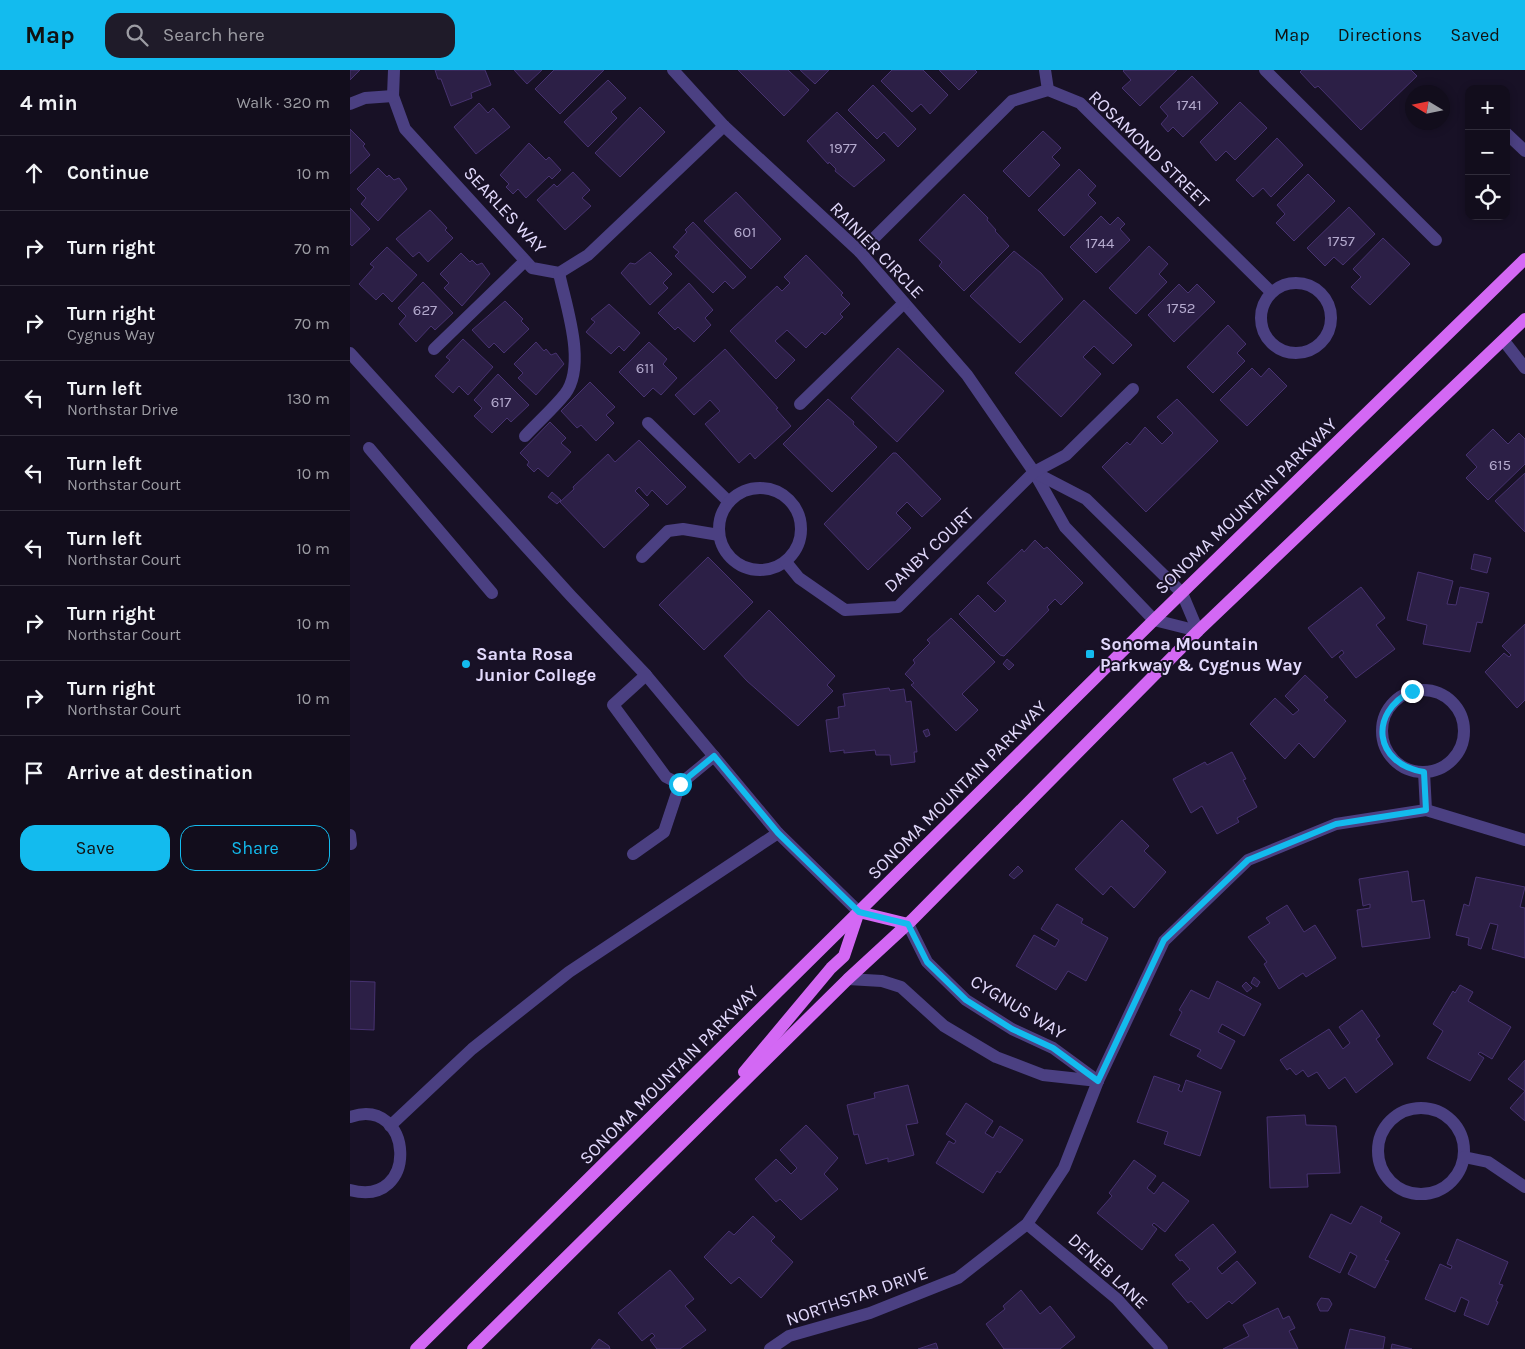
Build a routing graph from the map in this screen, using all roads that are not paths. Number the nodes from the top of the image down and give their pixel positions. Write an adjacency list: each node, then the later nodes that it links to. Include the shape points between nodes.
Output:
1 (394, 70): 6 (street, SEARLES WAY)
2 (673, 70): 8 (street, RAINIER CIRCLE)
3 (1045, 70): 5 (street)
4 (1265, 70): 11 (street)
5 (1048, 90): 12 (street, via 1012,101); 16 (street, ROSAMOND STREET, via 1080,103)
6 (393, 96): 7 (street, via 365,98); 14 (street, SEARLES WAY, via 405,129)
7 (350, 104)
8 (724, 126): 12 (street, RAINIER CIRCLE); 15 (street, via 588,255)
9 (1510, 137): 10 (street)
10 (1525, 151)
11 (1436, 240)
12 (860, 252): 17 (street, RAINIER CIRCLE)
13 (1525, 259): 34 (main road, SONOMA MOUNTAIN PARKWAY)
14 (526, 261): 15 (street, SEARLES WAY, via 532,268); 20 (street)
15 (560, 273): 26 (street, via 575,346 573,379 566,393)
16 (1271, 292): 16 (street, via 1261,312 1264,334 1270,343 1284,351 1301,353 1321,342 1331,320 1324,297 1316,289 1299,283 1281,286)
17 (904, 303): 24 (street); 28 (street, RAINIER CIRCLE, via 967,375)
18 (1525, 320): 19 (main road)
19 (1504, 341): 22 (street); 36 (main road)
20 (434, 349)
21 (350, 353): 37 (street)
22 (1525, 368)
23 (1133, 389): 28 (street, DANBY COURT, via 1066,455)
24 (800, 404)
25 (648, 423): 29 (street)
26 (525, 436)
27 (369, 448): 33 (street)
28 (1034, 472): 32 (street, DANBY COURT, via 898,607 844,610 799,578); 34 (street, RAINIER CIRCLE, via 1086,499); 35 (street, RAINIER CIRCLE, via 1064,527)
29 (729, 502): 30 (street, via 720,520); 32 (street, via 747,489 760,487 784,494 794,503 802,528 795,552)
30 (719, 535): 31 (street, via 683,529 668,531); 32 (street, via 728,554 745,567 773,569)
31 (642, 557)
32 (786, 562)
33 (492, 593)
34 (1182, 593): 35 (main road, SONOMA MOUNTAIN PARKWAY); 36 (street, RAINIER CIRCLE)
35 (1154, 620): 36 (street); 45 (main road, SONOMA MOUNTAIN PARKWAY)
36 (1198, 631): 46 (main road)
37 (646, 675): 38 (street); 40 (street, via 613,705 666,777)
38 (714, 756): 40 (street); 42 (street)
39 (1424, 772): 39 (street, via 1436,770 1457,755 1464,731 1463,719 1449,698 1425,689 1412,691 1390,705 1382,730 1390,755 1399,764); 41 (street)
40 (680, 784): 44 (street, via 664,832)
41 (1426, 810): 43 (street, NORTHSTAR DRIVE); 48 (street, NORTHSTAR DRIVE, via 1336,824 1248,860 1164,940)
42 (778, 833): 45 (street); 50 (street, via 569,972 472,1049)
43 (1525, 840)
44 (633, 854)
45 (859, 912): 46 (main road); 51 (main road, via 844,956); 56 (main road, SONOMA MOUNTAIN PARKWAY)
46 (908, 924): 47 (main road); 48 (street, CYGNUS WAY, via 927,962 966,1000 1012,1029 1053,1048)
47 (848, 978): 48 (street, via 882,981 900,987 944,1026 996,1057 1043,1075); 51 (main road)
48 (1098, 1081): 55 (street, NORTHSTAR DRIVE, via 1064,1168)
49 (350, 1117): 50 (street, via 368,1115 380,1118)
50 (390, 1126): 54 (street, via 402,1150 395,1176 385,1186 373,1191 360,1193)
51 (694, 1132): 57 (main road)
52 (1464, 1157): 52 (street, via 1464,1143 1459,1130 1450,1119 1425,1108 1405,1112 1388,1124 1378,1149 1386,1176 1402,1189 1423,1194 1438,1191 1450,1183); 53 (street, via 1488,1162)
53 (1525, 1188)
54 (350, 1190)
55 (1027, 1224): 58 (street, NORTHSTAR DRIVE, via 958,1278 870,1313 789,1336); 59 (street, DENEB LANE, via 1117,1298)
56 (416, 1349)
57 (473, 1349)
58 (770, 1349)
59 (1162, 1349)

